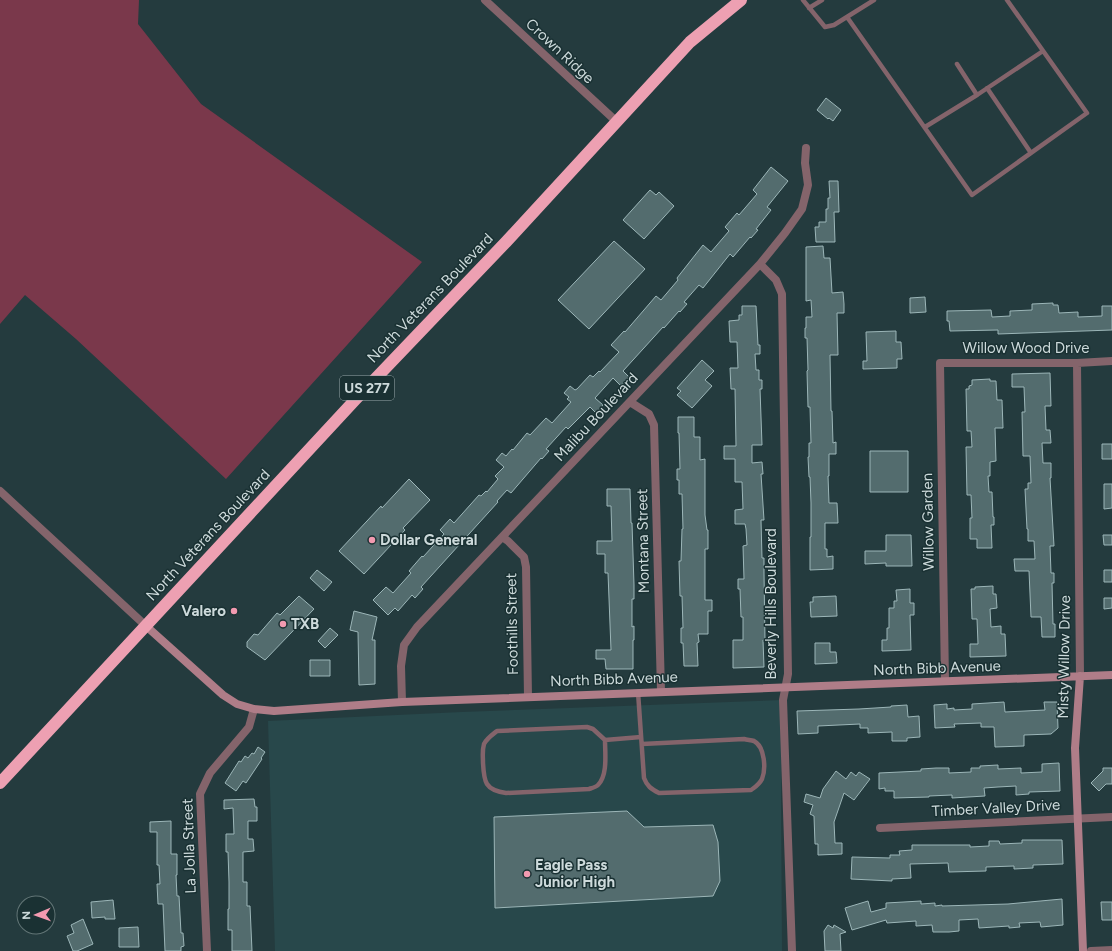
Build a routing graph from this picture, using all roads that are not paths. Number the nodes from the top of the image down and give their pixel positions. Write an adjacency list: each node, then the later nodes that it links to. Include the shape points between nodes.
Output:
1 (485, 0): 13 (street, Crown Ridge)
2 (741, 0): 13 (highway, North Veterans Boulevard / US 277, via 690,42)
3 (803, 0): 7 (lane)
4 (822, 0): 7 (lane)
5 (874, 0): 8 (lane)
6 (1007, 0): 9 (lane)
7 (809, 8): 8 (lane, via 825,27 834,26)
8 (848, 17): 14 (lane)
9 (1043, 52): 11 (lane); 16 (lane, via 1087,113)
10 (957, 64): 12 (lane)
11 (987, 88): 12 (lane); 16 (lane)
12 (977, 95): 14 (lane)
13 (617, 122): 24 (highway, North Veterans Boulevard / US 277)
14 (925, 127): 16 (lane, via 972,195)
15 (806, 148): 17 (street, Malibu Boulevard, via 808,185 802,209)
16 (1031, 153)
17 (760, 264): 21 (street, Malibu Boulevard); 28 (street, Beverly Hills Boulevard, via 776,280 782,294 788,674)
18 (1112, 361): 20 (street, Willow Wood Drive)
19 (940, 363): 20 (street, Willow Wood Drive); 27 (street, Willow Garden)
20 (1077, 363): 26 (street, Misty Willow Drive)
21 (630, 402): 23 (street, Malibu Boulevard); 29 (street, Montana Street, via 649,414 654,426)
22 (0, 491): 24 (street)
23 (502, 537): 31 (street, Foothills Street, via 524,557 526,567); 32 (street, Malibu Boulevard, via 417,627 404,645 401,666)
24 (146, 626): 33 (main road, North Bibb Avenue, via 223,695 237,704); 37 (highway, North Veterans Boulevard / US 277)
25 (1112, 675): 26 (main road, North Bibb Avenue)
26 (1080, 676): 27 (main road, North Bibb Avenue); 39 (main road, Misty Willow Drive, via 1075,748)
27 (945, 681): 28 (main road, North Bibb Avenue)
28 (785, 687): 29 (main road, North Bibb Avenue); 43 (street, Beverly Hills Boulevard)
29 (661, 691): 30 (main road, North Bibb Avenue)
30 (638, 692): 31 (main road, North Bibb Avenue); 34 (lane)
31 (528, 697): 32 (main road, North Bibb Avenue)
32 (402, 702): 33 (main road, North Bibb Avenue, via 274,711)
33 (254, 709): 42 (street, La Jolla Street, via 248,727 210,773 200,794)
34 (641, 737): 35 (lane); 36 (lane)
35 (605, 740): 35 (lane, via 587,727 497,731 487,739 482,750 484,778 488,786 506,793 589,789 598,786 602,778 605,766)
36 (642, 744): 36 (lane, via 644,778 647,785 659,793 751,790 762,779 764,760 762,750 755,742 744,739)
37 (0, 783)
38 (1112, 817): 39 (street, Timber Valley Drive)
39 (1077, 819): 40 (street, Timber Valley Drive); 44 (main road, Misty Willow Drive)
40 (880, 828)
41 (1112, 950): 45 (street)
42 (207, 951)
43 (792, 951)
44 (1083, 951)
45 (1091, 951)

